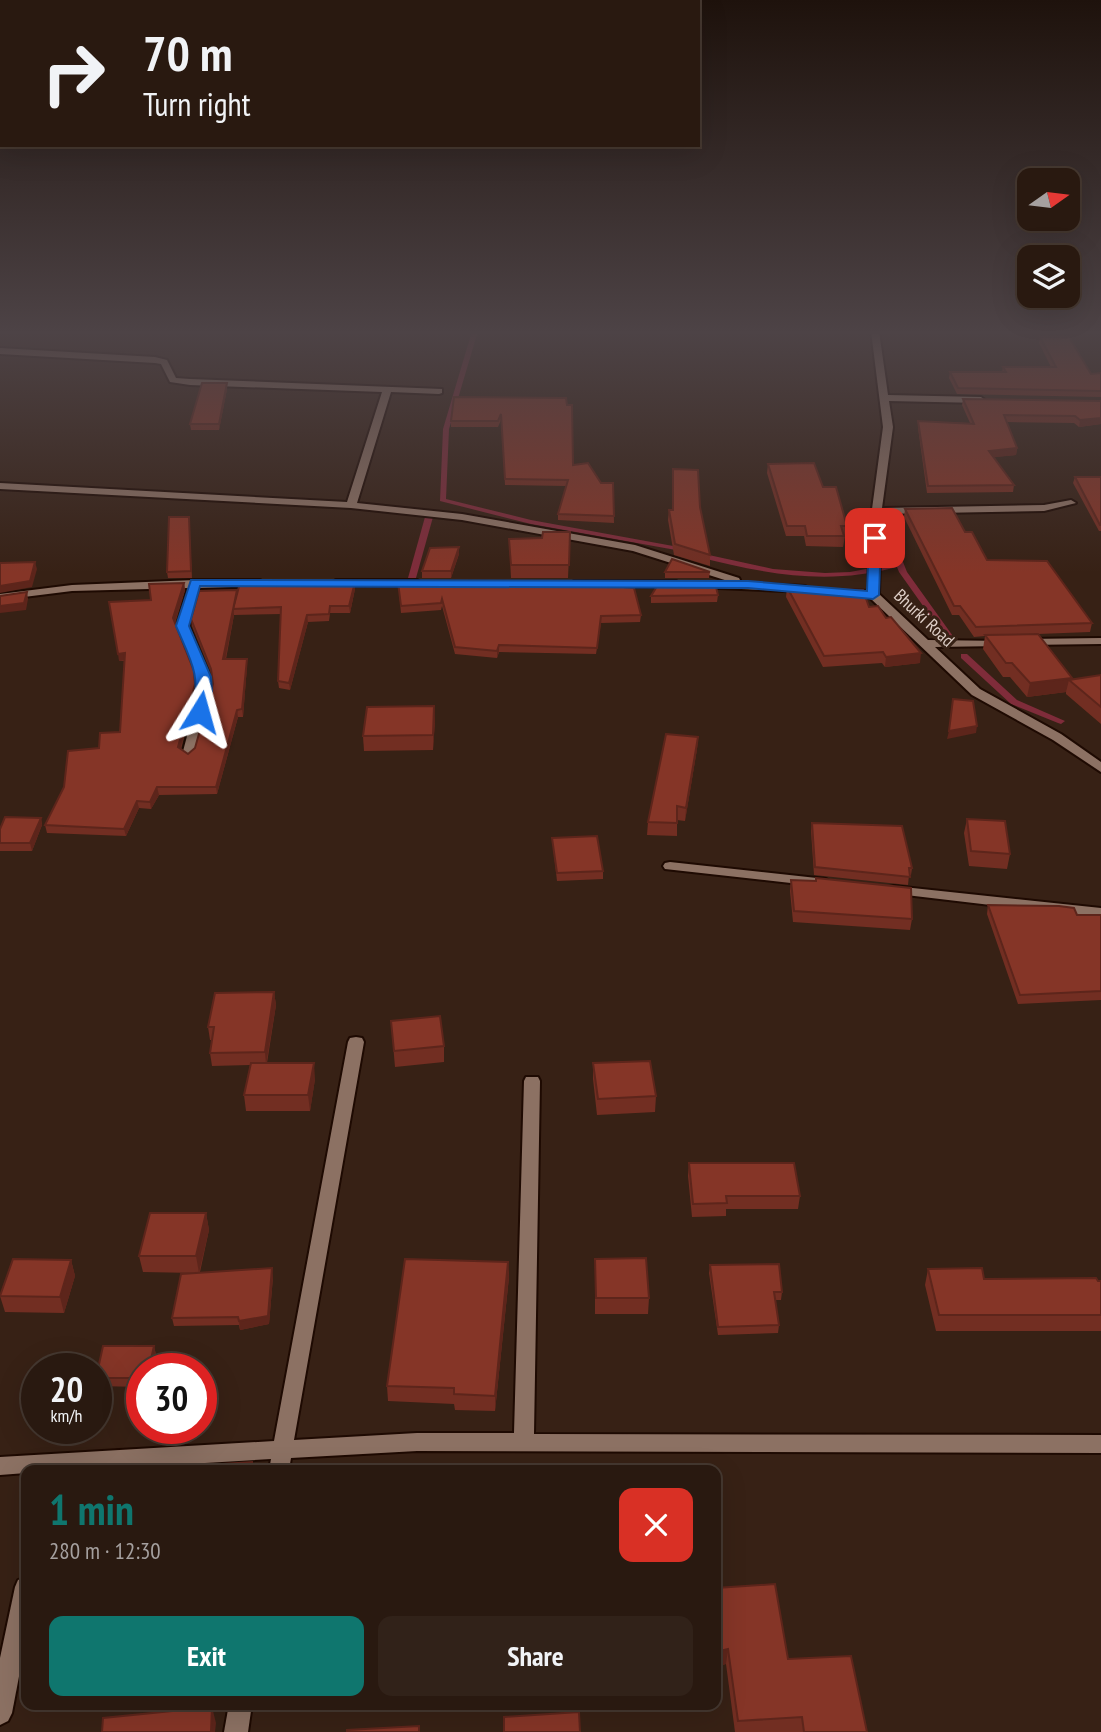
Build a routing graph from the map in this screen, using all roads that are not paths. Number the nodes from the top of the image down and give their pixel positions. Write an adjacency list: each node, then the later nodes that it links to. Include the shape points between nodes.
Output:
1 (380, 412): 5 (street)
2 (886, 412): 6 (street, Bhurki Road)
3 (0, 486): 5 (street)
4 (1071, 503): 6 (street, via 1044,508)
5 (351, 505): 12 (street, via 461,517 635,548)
6 (877, 511): 13 (street, Bhurki Road)
7 (195, 583): 8 (street); 16 (street, via 72,588); 19 (street, via 183,626 204,677 205,691)
8 (278, 583)
9 (320, 583): 10 (street)
10 (430, 583)
11 (555, 584): 12 (street)
12 (748, 584): 14 (street)
13 (873, 589): 15 (street); 18 (street, Bhurki Road)
14 (818, 590)
15 (831, 592)
16 (0, 597)
17 (1101, 641): 18 (street)
18 (926, 644): 20 (street, Bhurki Road, via 976,692 1057,737)
19 (188, 755)
20 (1101, 768)
21 (670, 866): 22 (street)
22 (837, 884)
23 (879, 889): 24 (street)
24 (1101, 913)
25 (356, 1042): 29 (street)
26 (532, 1081): 27 (street)
27 (524, 1442): 28 (street); 29 (street, via 417,1442)
28 (1101, 1444)
29 (280, 1460): 30 (street)
30 (115, 1465)
31 (0, 1466): 32 (street)
32 (21, 1466)
33 (21, 1611): 35 (street)
34 (240, 1710): 36 (street)
35 (0, 1713)
36 (236, 1732)

